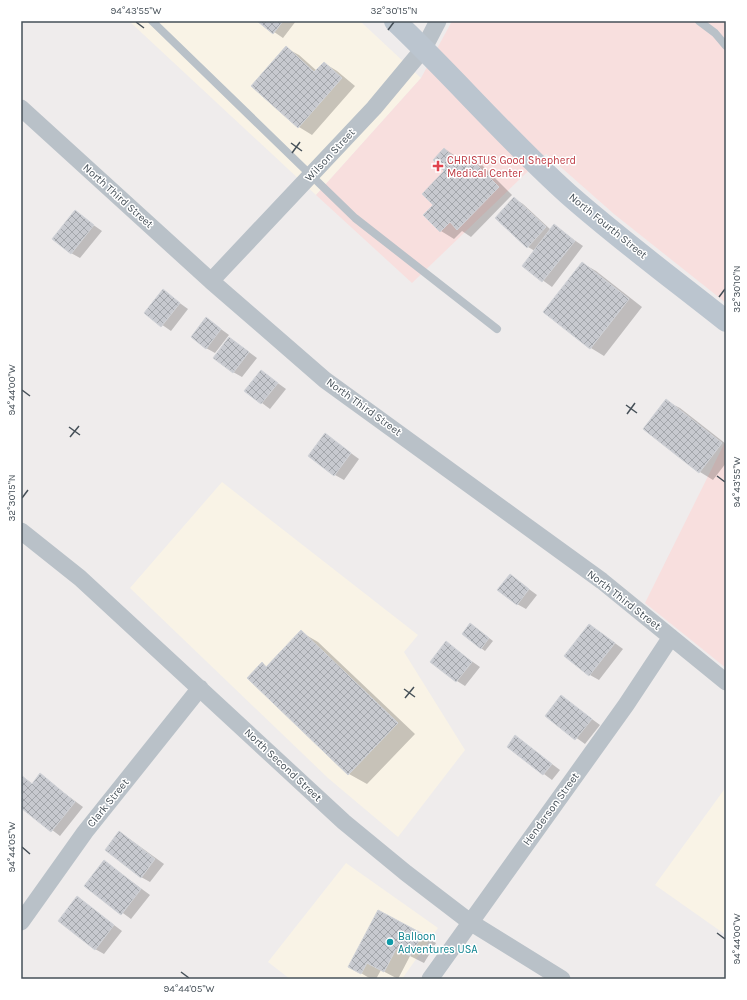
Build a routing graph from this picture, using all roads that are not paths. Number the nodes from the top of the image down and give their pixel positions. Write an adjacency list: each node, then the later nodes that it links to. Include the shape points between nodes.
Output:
1 (152, 21): 8 (lane)
2 (394, 21): 6 (main road, North Fourth Street)
3 (438, 21): 6 (street, Wilson Street)
4 (699, 21): 5 (lane, via 715,33)
5 (726, 46)
6 (424, 48): 8 (street, Wilson Street, via 374,108); 10 (main road, North Fourth Street, via 568,194)
7 (21, 108): 9 (street, North Third Street)
8 (310, 176): 9 (street, Wilson Street); 11 (lane, via 354,218)
9 (211, 281): 13 (street, North Third Street, via 325,380 602,582)
10 (726, 321)
11 (497, 329)
12 (21, 531): 15 (street, North Second Street, via 80,578)
13 (671, 637): 14 (street, North Third Street); 17 (street, Henderson Street, via 626,705)
14 (726, 682)
15 (200, 688): 16 (street, Clark Street, via 85,832); 17 (street, North Second Street, via 344,822)
16 (21, 922)
17 (470, 922): 18 (street, Henderson Street); 19 (street, North Second Street)
18 (430, 979)
19 (562, 979)

